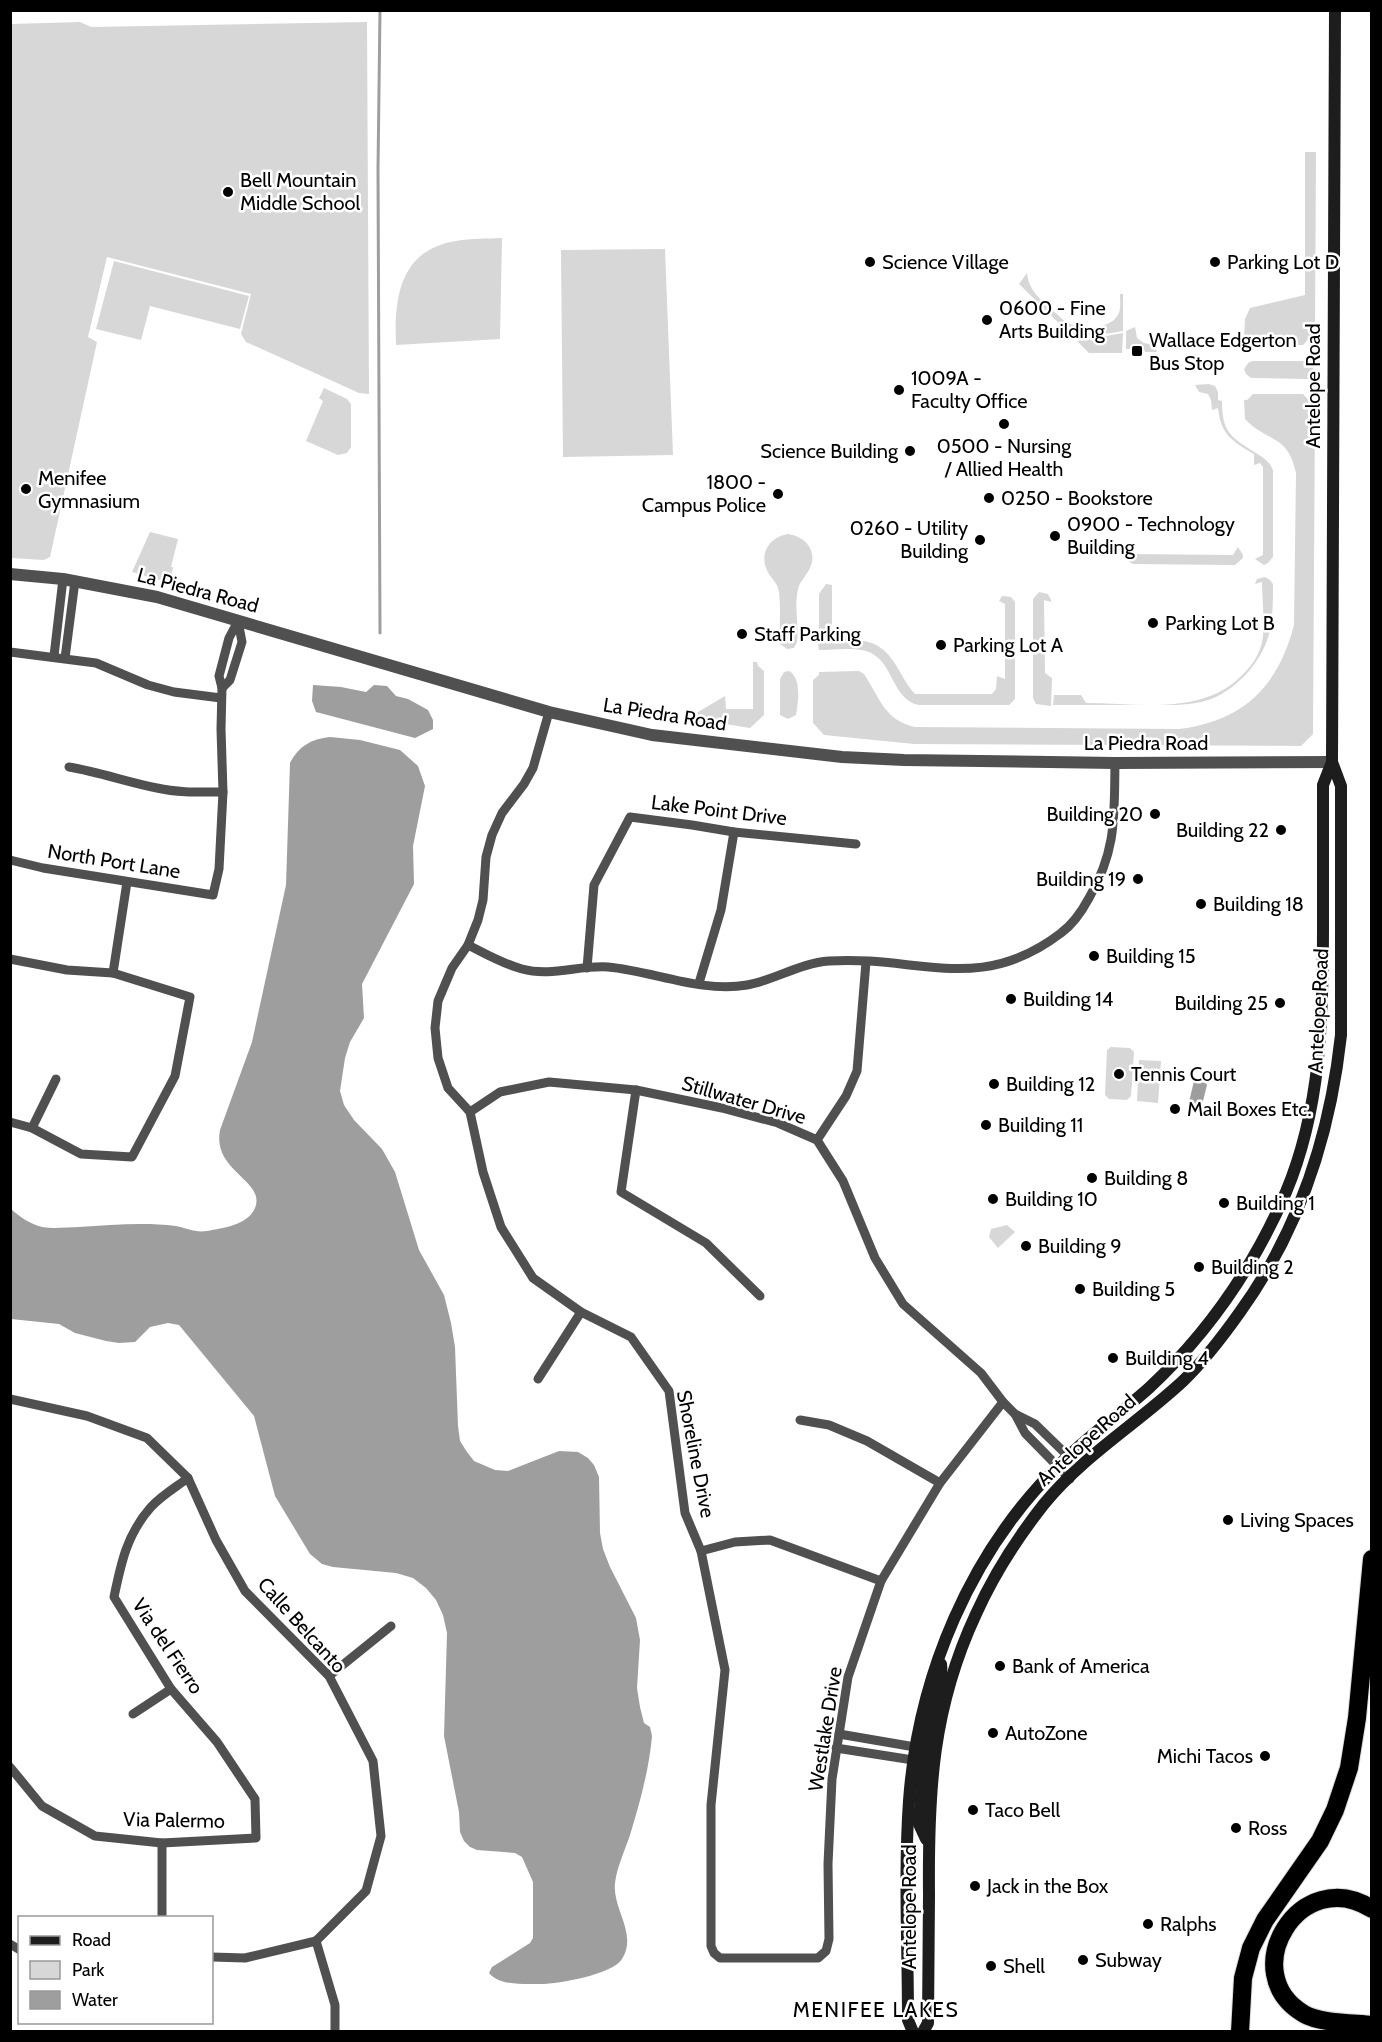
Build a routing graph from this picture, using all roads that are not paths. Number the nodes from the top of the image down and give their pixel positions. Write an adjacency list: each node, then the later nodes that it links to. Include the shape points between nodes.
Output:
1 (1335, 10): 10 (main road, Antelope Road)
2 (10, 574): 3 (street, La Piedra Road)
3 (69, 580): 4 (street, La Piedra Road, via 158,597); 6 (street); 7 (street)
4 (238, 621): 8 (street, via 219,676); 9 (street, La Piedra Road)
5 (10, 652): 6 (street)
6 (54, 656): 7 (street)
7 (65, 658): 8 (street, via 96,663 165,690)
8 (222, 693): 13 (street)
9 (549, 712): 11 (street, La Piedra Road, via 652,735 842,757); 18 (street, via 532,768 492,835 483,900)
10 (1332, 762): 11 (street, La Piedra Road); 37 (main road, Antelope Road, via 1323,785 1321,1044 1295,1169 1252,1261 1212,1320 1147,1389); 40 (main road, Antelope Road, via 1341,786 1341,1035 1337,1073 1314,1168 1267,1273 1216,1345 1182,1381)
11 (1114, 763): 20 (street, via 1110,853 1084,908 1062,932 1012,961 983,968)
12 (69, 767): 13 (street, via 160,789)
13 (224, 792): 17 (street, North Port Lane, via 219,869 213,895)
14 (734, 832): 15 (street, Lake Point Drive); 21 (street, Lake Point Drive, via 630,817 594,885); 23 (street, via 721,910)
15 (856, 844)
16 (10, 860): 17 (street, North Port Lane)
17 (127, 882): 22 (street)
18 (468, 945): 21 (street, via 524,969 563,972); 26 (street, via 452,968 438,1001 435,1028 438,1058 448,1088)
19 (10, 959): 22 (street, via 67,970)
20 (866, 962): 23 (street, via 829,961 800,966 747,985); 29 (street, via 857,1071 846,1096)
21 (587, 968): 23 (street, via 606,967)
22 (113, 973): 28 (street, via 190,997 175,1076 132,1157 81,1154)
23 (699, 983)
24 (56, 1079): 28 (street)
25 (636, 1090): 26 (street, Stillwater Drive, via 549,1082 500,1092); 29 (street, Stillwater Drive, via 778,1123); 30 (street, via 621,1192 706,1243)
26 (470, 1112): 31 (street, Shoreline Drive, via 483,1172 501,1227 533,1278)
27 (10, 1122): 28 (street)
28 (32, 1128)
29 (817, 1140): 34 (street, Stillwater Drive, via 843,1181 875,1258 903,1304 981,1373)
30 (760, 1296)
31 (581, 1312): 32 (street); 42 (street, Shoreline Drive, via 631,1338 669,1392 685,1513)
32 (538, 1379)
33 (10, 1399): 39 (street, Calle Belcanto, via 87,1416 147,1438)
34 (1003, 1402): 35 (street, Stillwater Drive); 41 (street, Westlake Drive)
35 (1015, 1414): 37 (street, Stillwater Drive, via 1035,1424); 38 (street, Stillwater Drive, via 1025,1433)
36 (800, 1420): 41 (street, via 829,1425 867,1441)
37 (1068, 1456): 38 (main road, Antelope Road)
38 (1058, 1466): 40 (street, Stillwater Drive); 46 (main road, Antelope Road, via 986,1557 952,1621)
39 (188, 1478): 47 (street, Calle Belcanto, via 244,1590); 48 (street, Via del Fierro, via 152,1506 130,1536 114,1597)
40 (1070, 1479): 53 (main road, Antelope Road, via 1045,1503 976,1612 947,1690)
41 (940, 1483): 44 (street, Westlake Drive)
42 (701, 1551): 44 (street, via 735,1542 770,1540); 61 (street, Shoreline Drive, via 726,1670 711,1805)
43 (1371, 1559): 67 (highway, via 1349,1768 1320,1841 1265,1920 1251,1948 1243,1977)
44 (881, 1581): 50 (street, Westlake Drive, via 848,1677)
45 (391, 1626): 47 (street)
46 (940, 1654): 52 (main road, Antelope Road); 53 (main road, via 942,1669 927,1741)
47 (328, 1676): 60 (street, Calle Belcanto, via 373,1761 381,1836 366,1891)
48 (171, 1689): 49 (street); 55 (street, Via del Fierro, via 217,1742 255,1798)
49 (132, 1714)
50 (838, 1734): 51 (street, Westlake Drive); 52 (street)
51 (836, 1748): 52 (street); 61 (street, Westlake Drive, via 830,1815 830,1939 826,1951 818,1958 720,1958)
52 (914, 1753): 56 (main road, via 923,1766 920,1824); 65 (main road, Antelope Road, via 907,1874 908,2020)
53 (933, 1761): 56 (main road, Antelope Road)
54 (10, 1767): 57 (street, Via Palermo, via 42,1806 95,1836)
55 (256, 1838): 57 (street, Via Palermo)
56 (928, 1842): 66 (main road, Antelope Road, via 928,2023)
57 (162, 1843): 59 (street)
58 (1371, 1909): 63 (highway, via 1355,1901 1335,1899 1305,1907 1283,1930 1275,1961 1282,1989 1303,2013)
59 (162, 1916)
60 (316, 1941): 62 (street, via 245,1958); 64 (street, via 335,2005)
61 (714, 1953)
62 (213, 1957)
63 (1371, 2025)
64 (335, 2031)
65 (913, 2031)
66 (923, 2031)
67 (1240, 2031)

